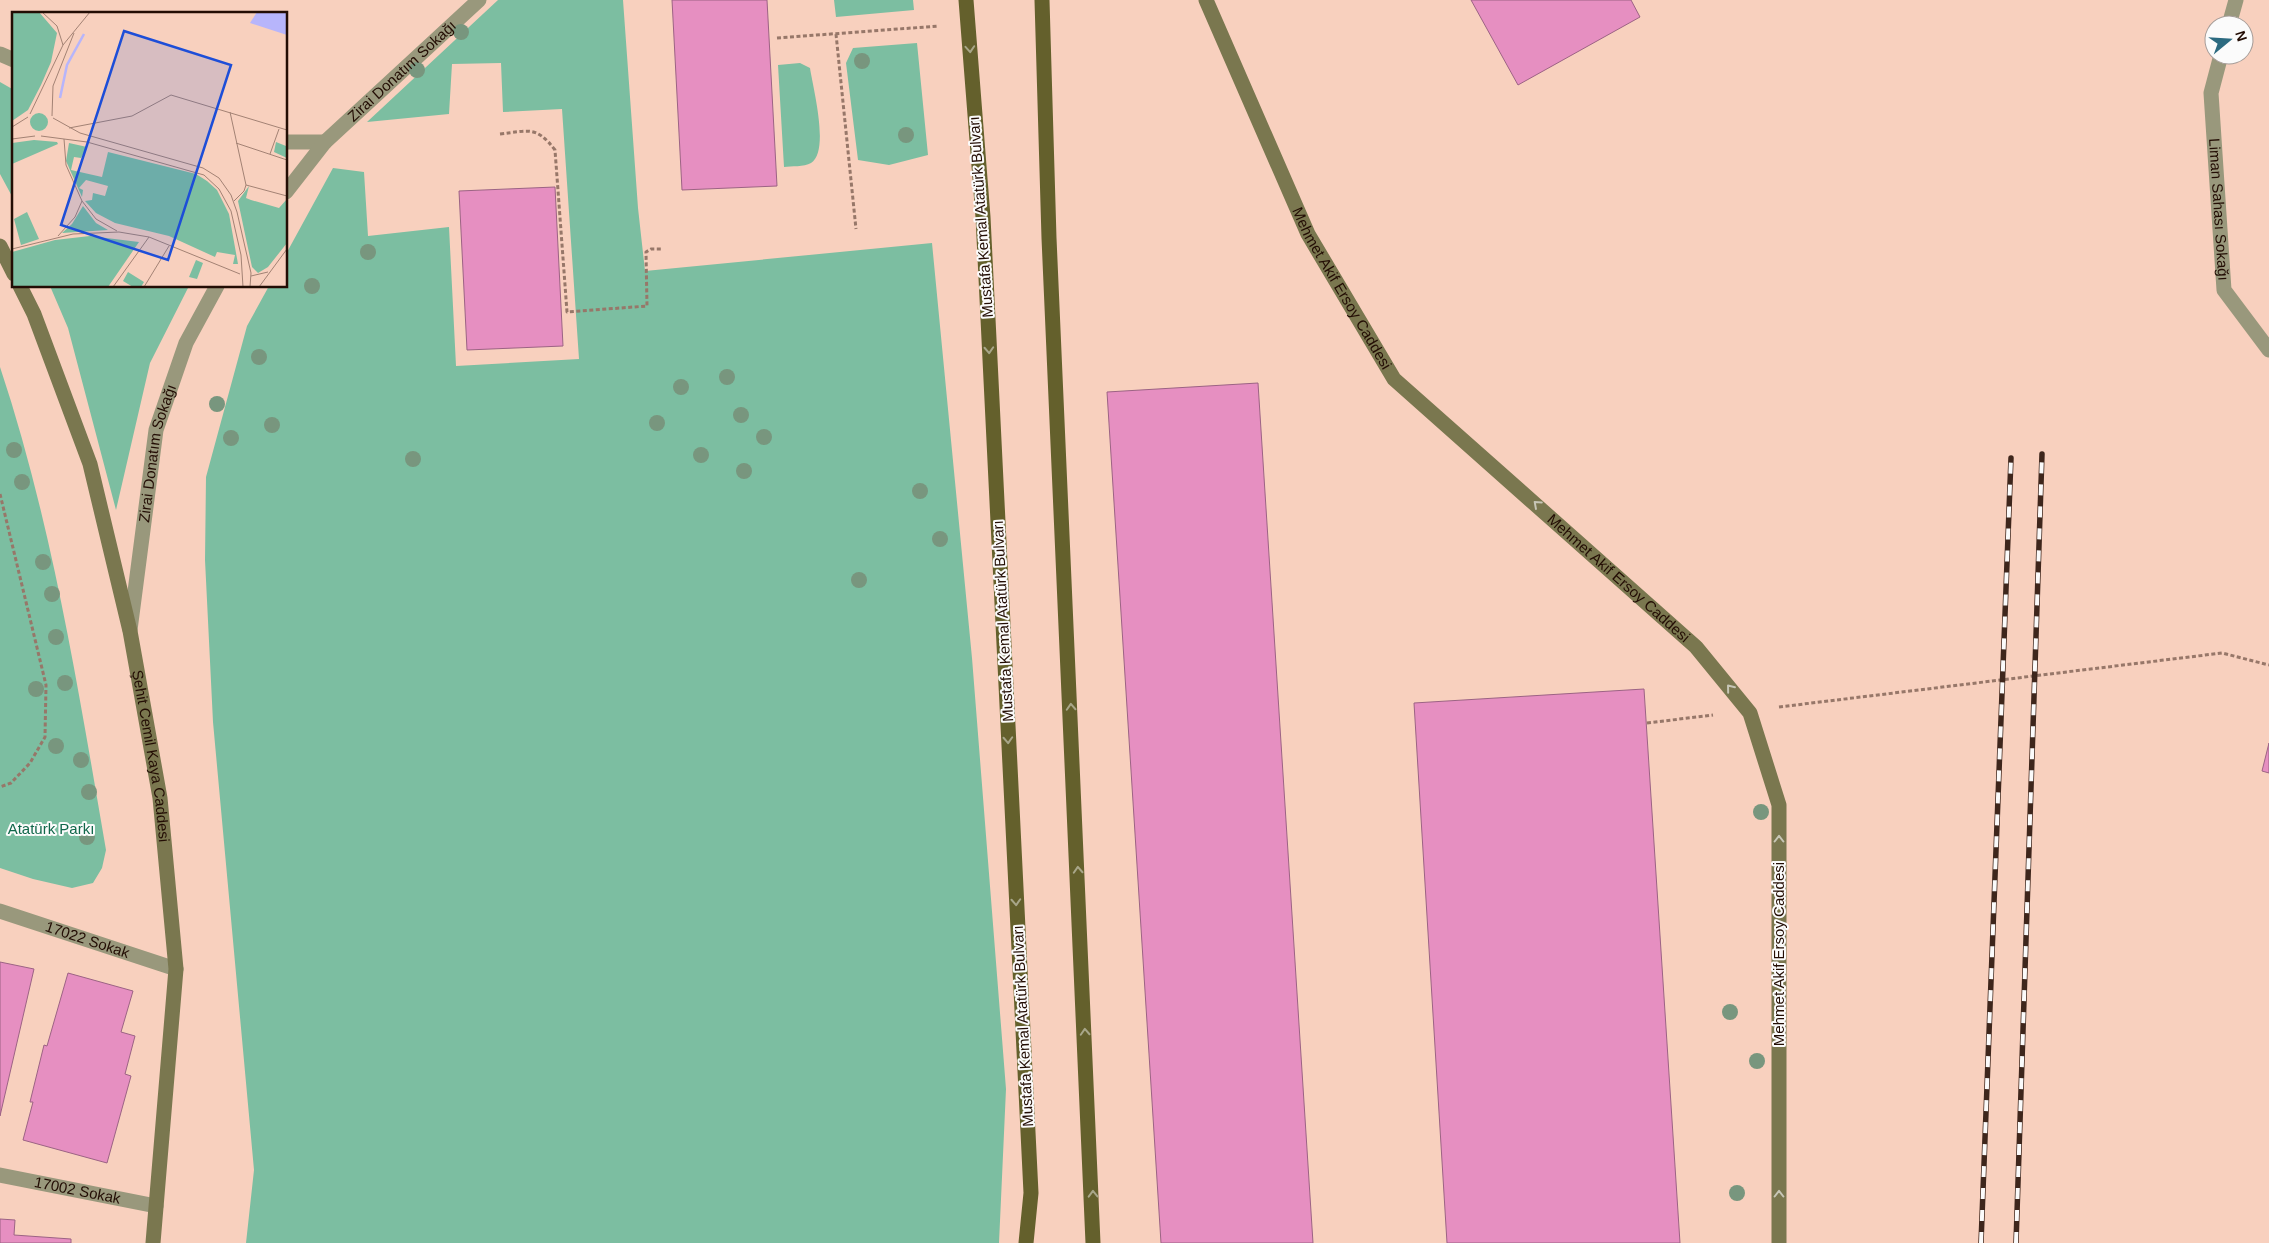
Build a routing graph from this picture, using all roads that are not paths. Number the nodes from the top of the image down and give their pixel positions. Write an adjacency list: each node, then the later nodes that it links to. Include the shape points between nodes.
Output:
1 (479, 0): 11 (street, Zirai Donatım Sokağı)
2 (966, 0): 24 (main road, Mustafa Kemal Atatürk Bulvarı, one-way to 24, via 983,217 1030,1183)
3 (1042, 0): 25 (main road, one-way to 3, via 1049,238)
4 (1206, 0): 26 (main road, Mehmet Akif Ersoy Caddesi, one-way to 4, via 1779,805 1750,713 1696,647 1394,379 1308,234)
5 (2236, 0): 6 (street)
6 (2232, 15)
7 (0, 54): 8 (street)
8 (12, 59)
9 (2218, 65): 17 (street, Liman Sahası Sokağı, via 2211,93 2224,290)
10 (288, 142): 11 (street)
11 (325, 142): 12 (street, Zirai Donatım Sokağı)
12 (288, 189)
13 (0, 246): 14 (main road)
14 (12, 270)
15 (21, 288): 18 (main road, Şehit Cemil Kaya Caddesi, via 34,314 90,464)
16 (216, 288): 18 (street, Zirai Donatım Sokağı, via 186,343 156,430)
17 (2269, 350)
18 (130, 631): 20 (main road, Şehit Cemil Kaya Caddesi, via 160,798)
19 (0, 911): 20 (street, 17022 Sokak)
20 (176, 969): 22 (main road, Şehit Cemil Kaya Caddesi)
21 (0, 1175): 22 (street, 17002 Sokak)
22 (156, 1206): 23 (main road, Şehit Cemil Kaya Caddesi)
23 (153, 1243)
24 (1026, 1243)
25 (1093, 1243)
26 (1780, 1243)

